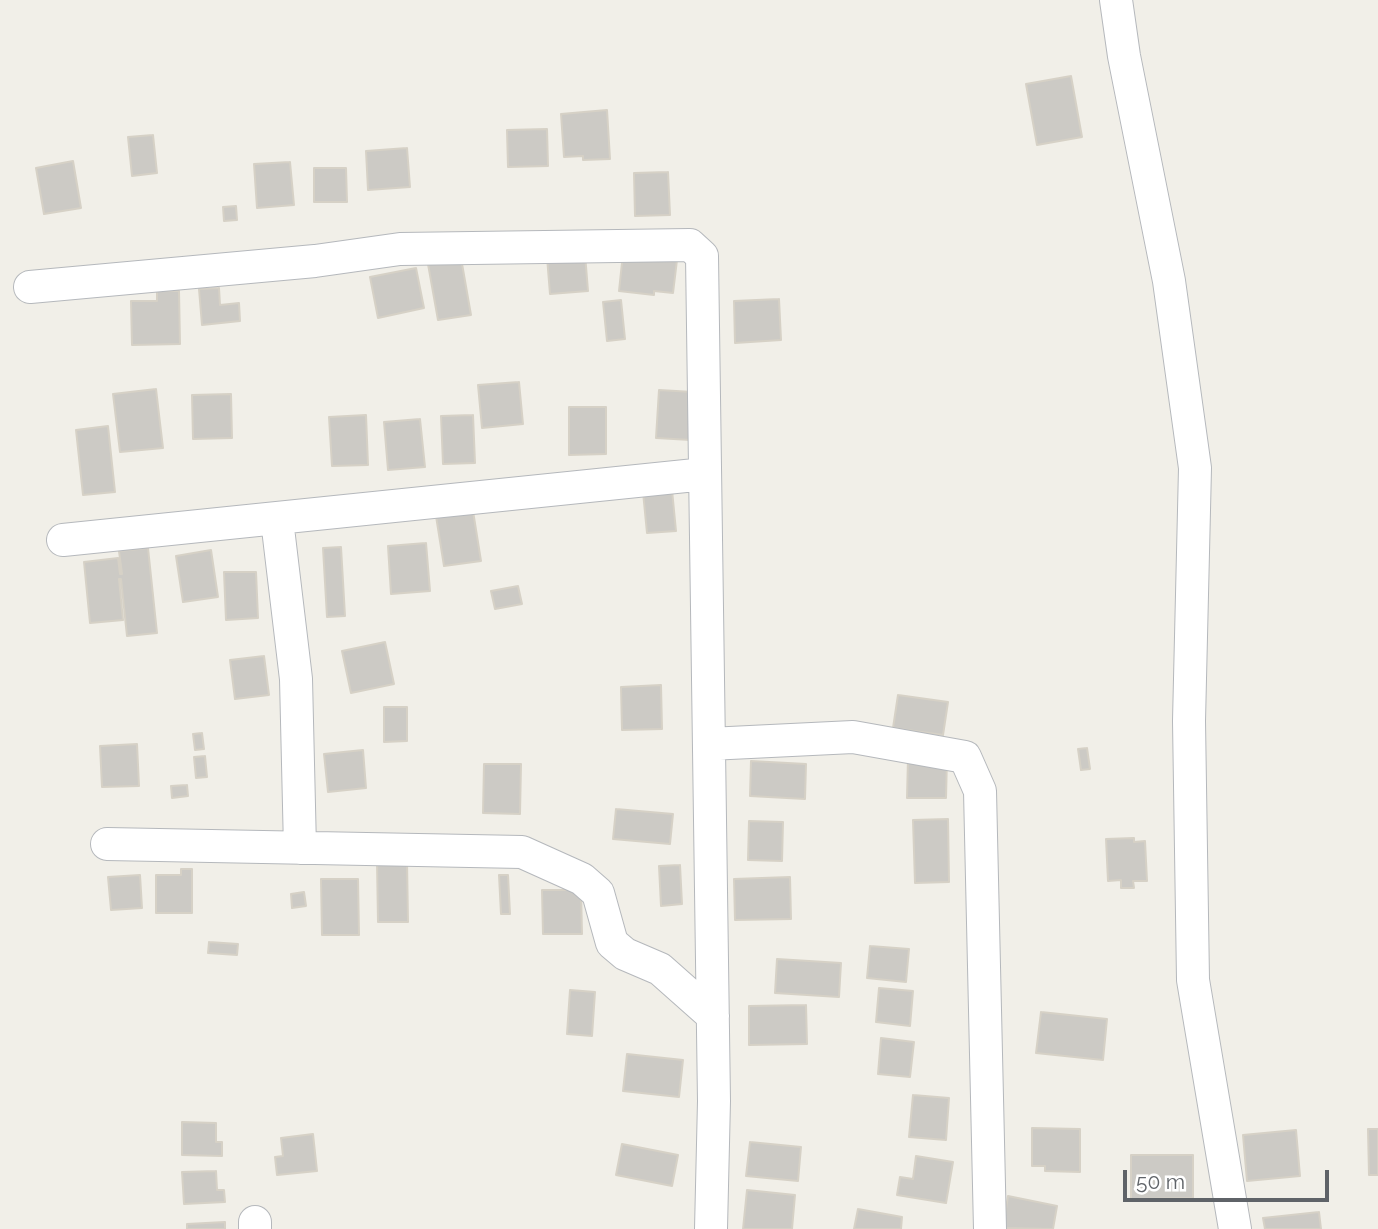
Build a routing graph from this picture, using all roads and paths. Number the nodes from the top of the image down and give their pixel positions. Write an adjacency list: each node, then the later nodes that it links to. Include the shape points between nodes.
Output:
1 (1116, 0): 12 (street, via 1170,281 1195,468 1189,722 1193,980)
2 (30, 287): 3 (street, via 400,249 690,245 702,256)
3 (705, 474): 4 (street); 6 (street)
4 (277, 520): 5 (street); 8 (street, via 296,679)
5 (62, 540)
6 (709, 744): 9 (street); 11 (street, via 853,737 965,757 981,791)
7 (107, 844): 8 (street)
8 (300, 848): 9 (street, via 522,852 582,879 598,893 612,943 660,969)
9 (713, 1016): 10 (street)
10 (711, 1229)
11 (990, 1229)
12 (1235, 1229)

